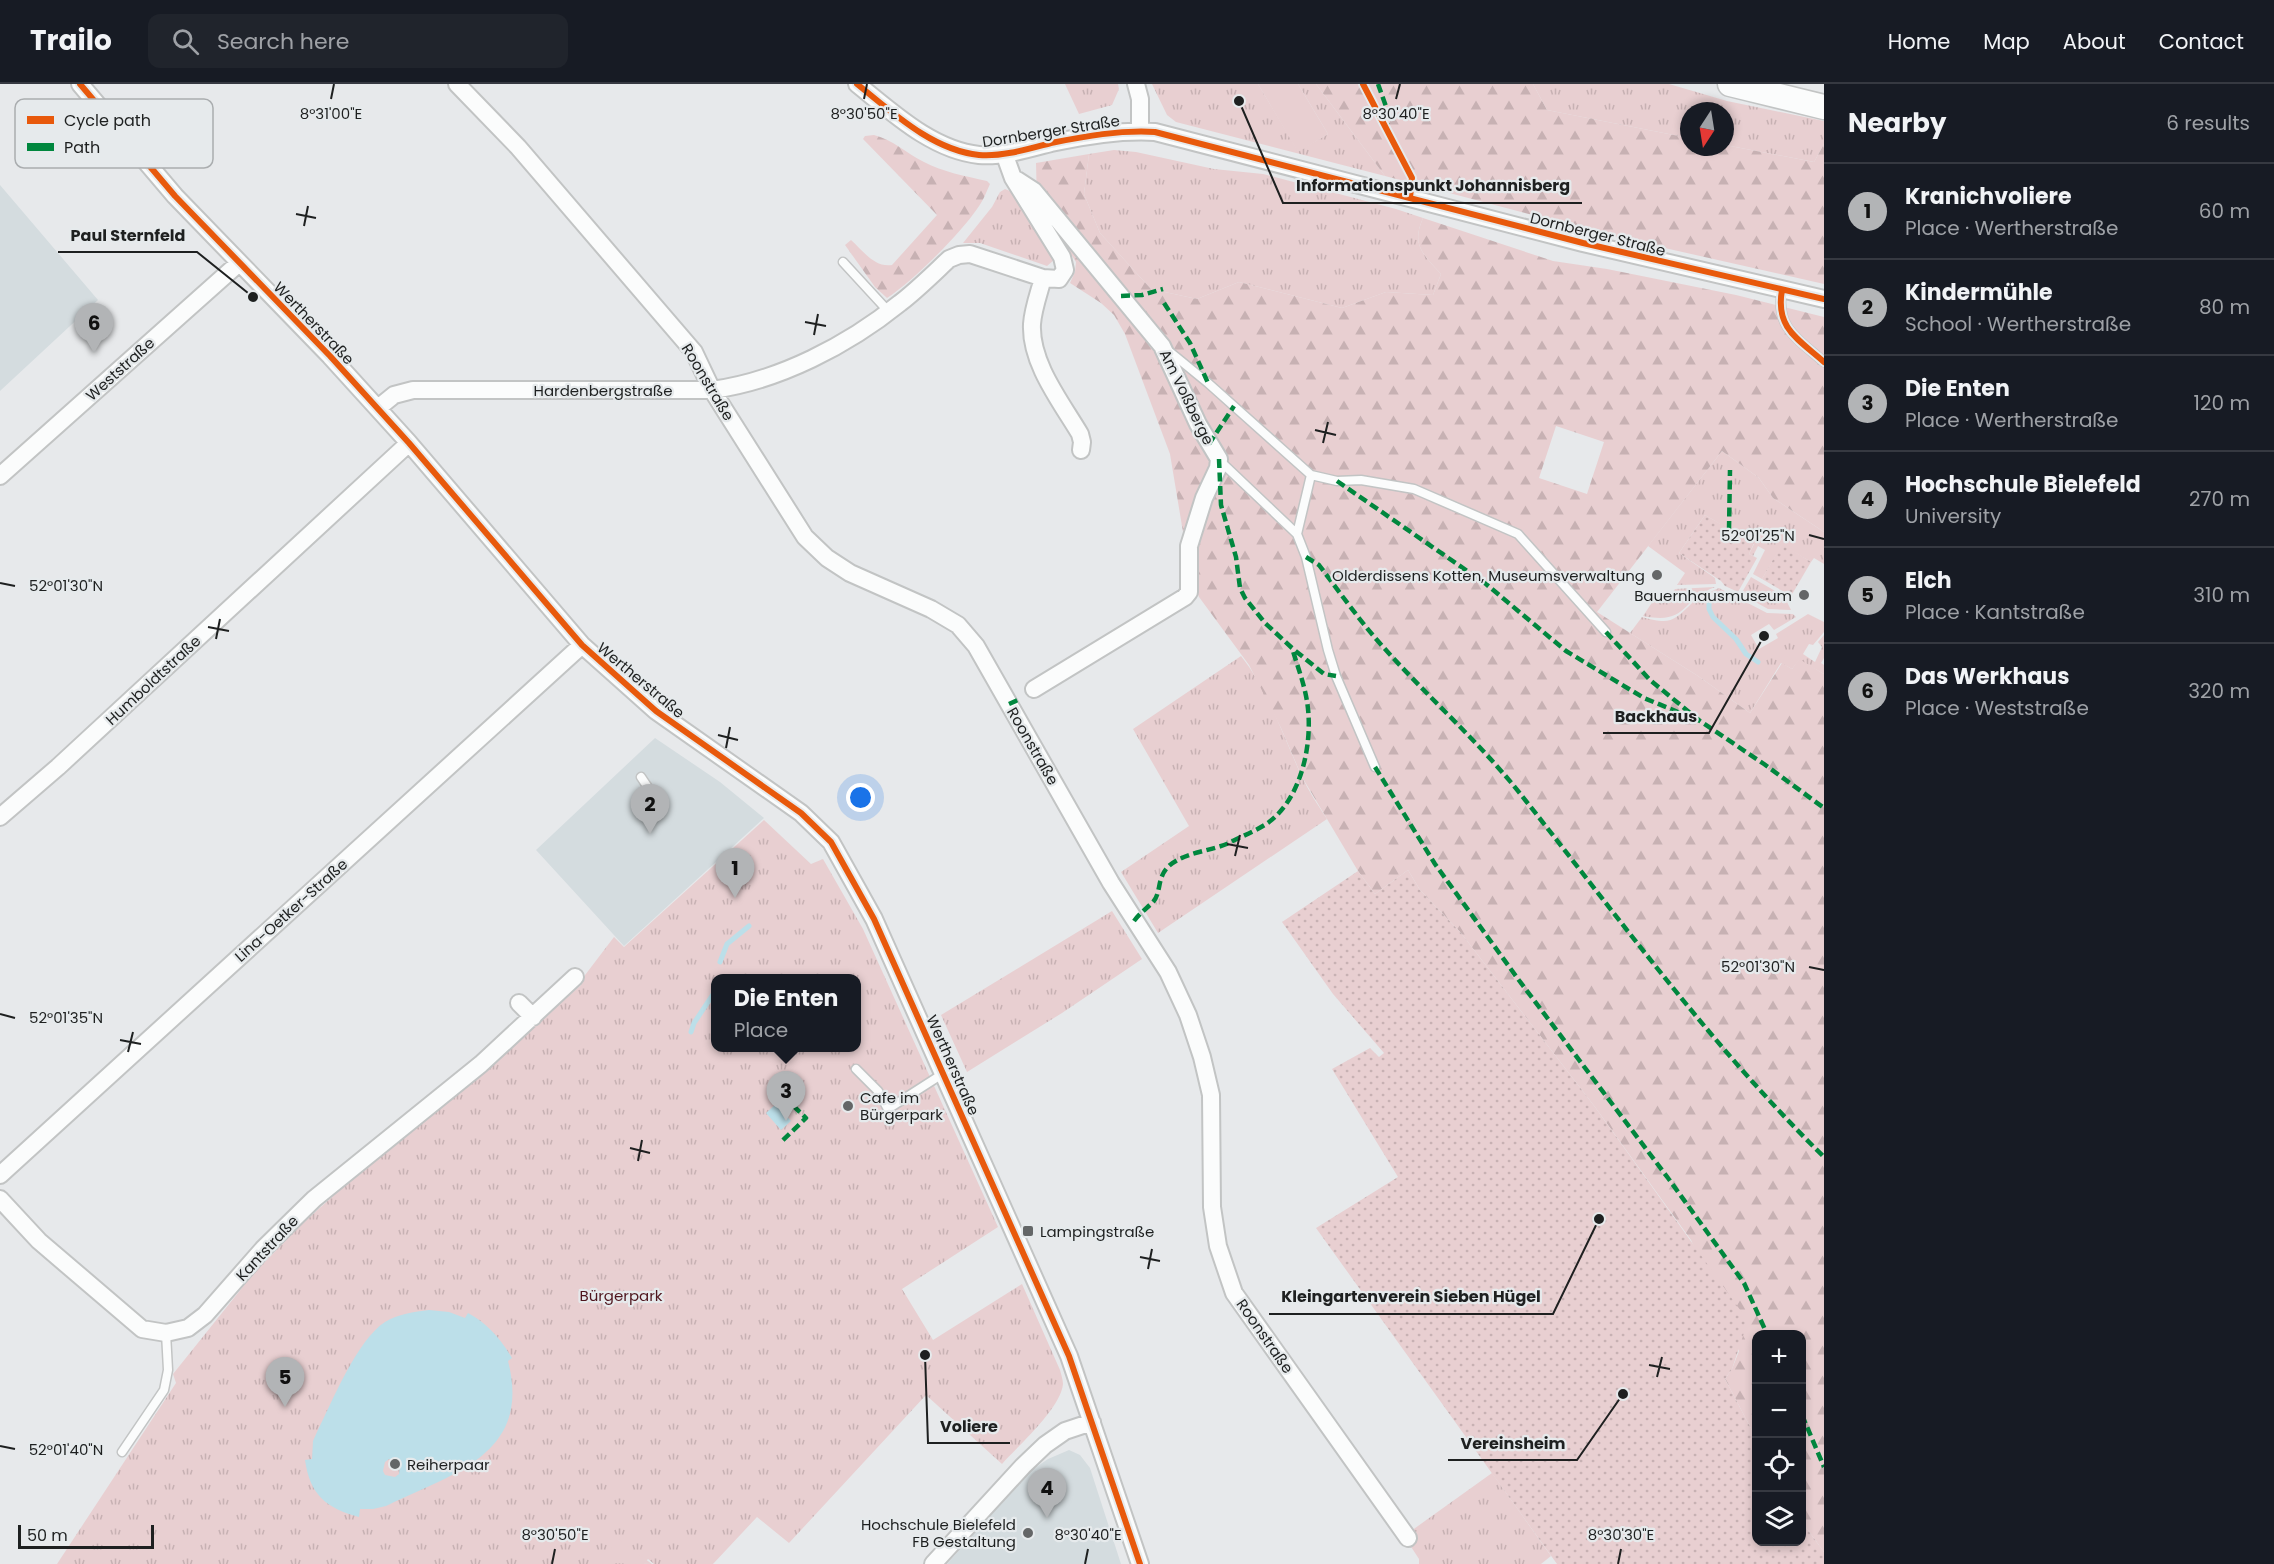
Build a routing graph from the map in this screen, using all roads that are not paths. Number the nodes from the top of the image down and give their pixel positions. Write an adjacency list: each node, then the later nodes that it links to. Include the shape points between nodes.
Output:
1 (80, 84): 6 (street, Wertherstraße)
2 (457, 84): 20 (street, Roonstraße, via 519,147 694,352)
3 (857, 84): 9 (street, Dornberger Straße, via 930,138 966,153)
4 (1136, 84): 8 (street)
5 (1730, 84): 7 (main road)
6 (93, 99)
7 (1824, 107)
8 (1140, 131): 9 (street, Dornberger Straße, via 1080,137); 15 (street, Dornberger Straße)
9 (1004, 153): 11 (street, Hardenbergstraße)
10 (151, 168): 13 (street, Wertherstraße)
11 (1013, 178): 14 (street, Hardenbergstraße, via 1062,257 1063,275 1054,280); 18 (street, Am Voßberge, via 1034,191)
12 (843, 262): 17 (lane)
13 (239, 263): 21 (street, Wertherstraße); 26 (street, Weststraße)
14 (1043, 278): 17 (street, Hardenbergstraße, via 981,257 959,255); 23 (street, via 1032,321 1034,343 1050,383 1080,434)
15 (1782, 290): 16 (street, Dornberger Straße); 19 (lane, via 1779,304 1784,322)
16 (1824, 299)
17 (889, 312): 20 (street, Hardenbergstraße, via 815,356 756,380)
18 (1162, 346): 24 (street, Am Voßberge); 25 (lane)
19 (1824, 362)
20 (712, 390): 21 (street, Hardenbergstraße, via 413,390 394,395); 45 (street, Roonstraße, via 814,548 850,573 958,625 976,646 1111,883 1168,972 1188,1015 1211,1095 1212,1208 1218,1246 1234,1293)
21 (378, 408): 22 (street, Wertherstraße)
22 (410, 443): 29 (street, Wertherstraße); 34 (street, Humboldtstraße)
23 (1081, 450)
24 (1218, 459): 27 (lane); 30 (street, Am Voßberge, via 1189,546 1189,592 1185,597)
25 (1311, 475): 27 (lane); 28 (lane, via 1413,489 1518,534)
26 (0, 476)
27 (1297, 534): 31 (lane, via 1333,668)
28 (1606, 632)
29 (582, 645): 39 (street, Wertherstraße, via 656,711 801,813 831,842 874,919); 40 (street, Lina-Oetker-Straße)
30 (1034, 689)
31 (1375, 767)
32 (641, 777): 33 (lane)
33 (647, 786)
34 (0, 817)
35 (575, 977): 37 (street, Kantstraße)
36 (519, 1003): 37 (street)
37 (533, 1017): 42 (street, Kantstraße, via 474,1070 314,1199 205,1315 188,1328)
38 (856, 1069): 39 (lane, via 878,1091 888,1109)
39 (944, 1073): 43 (street, Wertherstraße, via 1069,1356)
40 (0, 1174)
41 (0, 1199): 42 (street, via 39,1241 142,1329)
42 (166, 1333): 44 (lane, via 168,1370 164,1390)
43 (1092, 1422): 46 (street, via 1065,1431 1045,1445); 47 (street, Wertherstraße)
44 (122, 1452)
45 (1408, 1538)
46 (933, 1564)
47 (1140, 1564)

